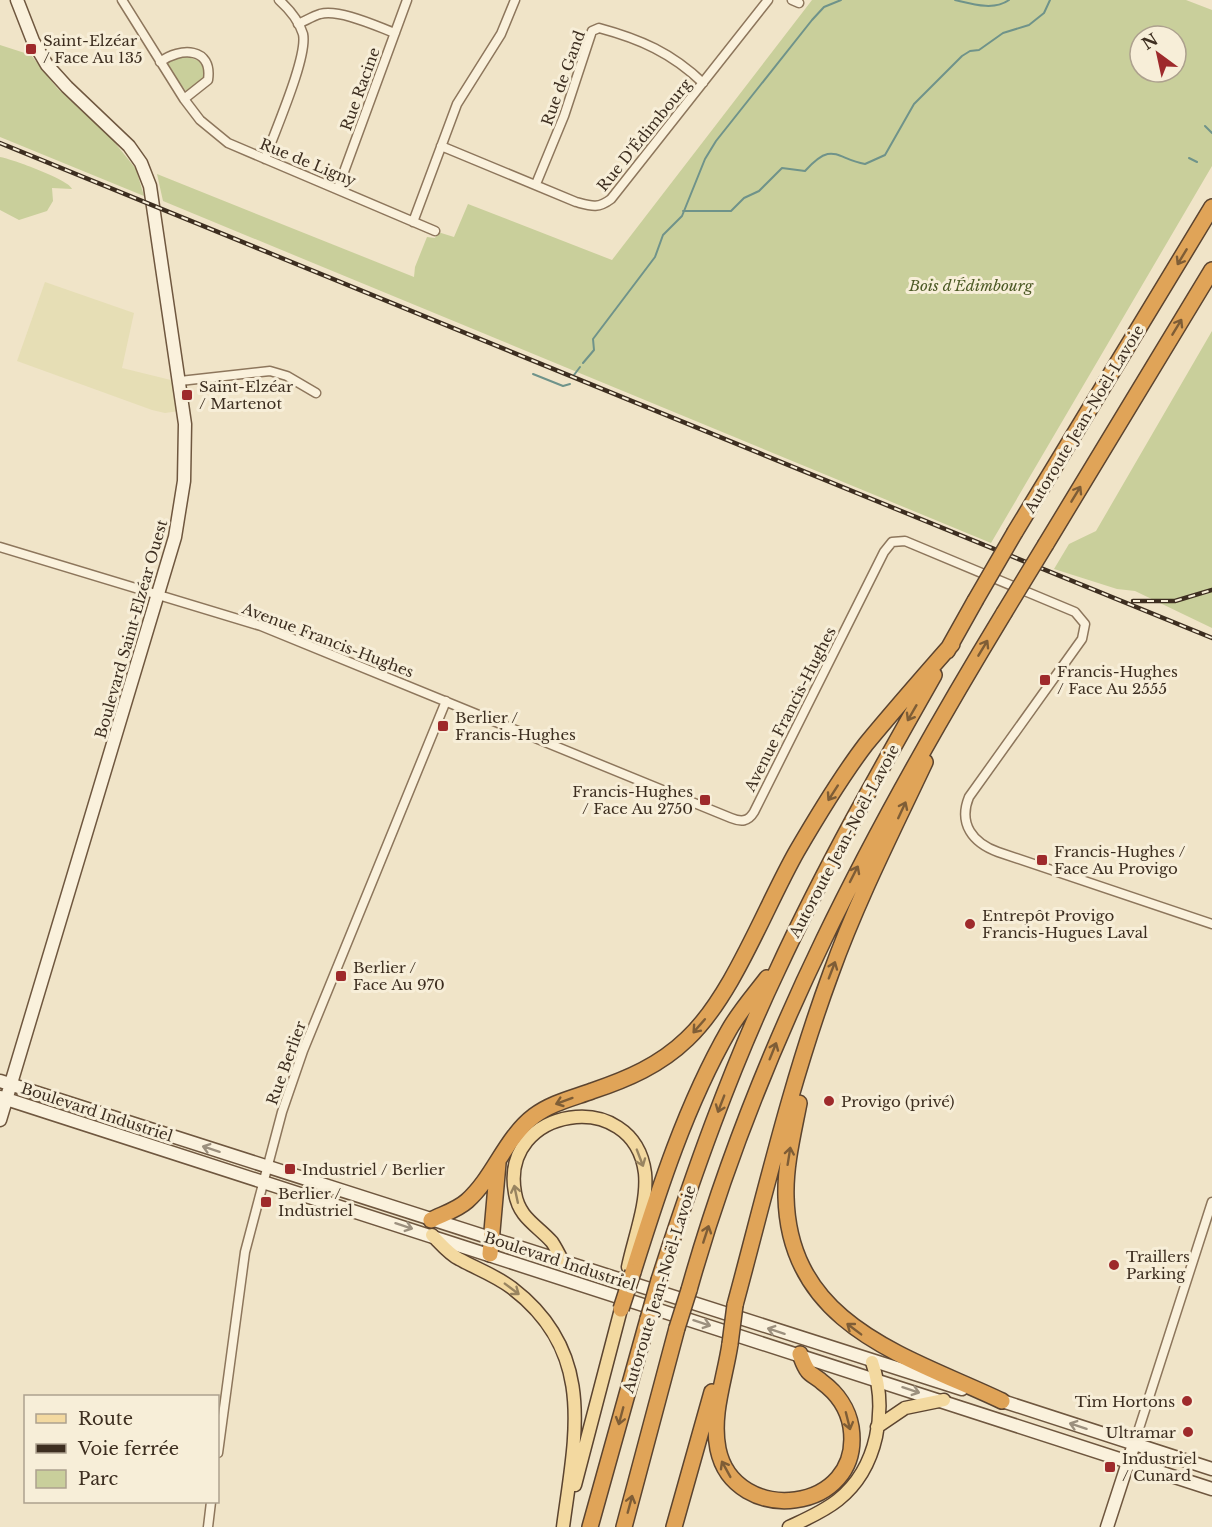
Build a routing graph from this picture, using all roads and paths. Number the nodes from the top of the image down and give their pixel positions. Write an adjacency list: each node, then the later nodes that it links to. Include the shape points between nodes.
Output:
1 (16, 0): 20 (street, Boulevard Saint-Elzéar Ouest, via 33,41 52,71 129,146 145,171 155,207)
2 (122, 0): 9 (street, Rue de Ligny)
3 (279, 0): 7 (street)
4 (407, 0): 8 (street, Rue Racine)
5 (515, 0): 12 (street, via 501,34 457,104)
6 (768, 0): 10 (street, Rue D'Édimbourg)
7 (298, 24): 8 (street, via 321,13 351,17); 13 (street, via 303,36 301,59)
8 (395, 33): 15 (street, Rue Racine)
9 (160, 62): 11 (street, Rue de Ligny); 11 (street, via 181,52 192,52 206,60 210,68 208,80)
10 (703, 83): 14 (street, Rue D'Édimbourg, via 611,200 602,206 576,202); 14 (street, Rue de Gand, via 686,66 653,46 599,28 592,32)
11 (184, 99): 13 (street, Rue de Ligny, via 200,120 228,143)
12 (441, 146): 14 (street, Rue D'Édimbourg); 17 (street)
13 (265, 159): 15 (street, Rue de Ligny)
14 (536, 184)
15 (338, 188): 17 (street, Rue de Ligny)
16 (1212, 207): 24 (highway, Autoroute Jean-Noël-Lavoie, one-way to 24, bridge, via 1015,532)
17 (413, 222): 18 (street, Rue de Ligny)
18 (435, 231)
19 (1212, 270): 25 (highway, Autoroute Jean-Noël-Lavoie, one-way to 19, bridge)
20 (180, 381): 21 (street, via 266,370 283,374); 23 (street, Boulevard Saint-Elzéar Ouest, via 186,430 184,482 175,537)
21 (316, 393)
22 (0, 547): 23 (street, Avenue Francis-Hughes)
23 (157, 595): 26 (street, Avenue Francis-Hughes, via 261,626); 30 (street, Boulevard Saint-Elzéar Ouest)
24 (952, 644): 28 (highway, Autoroute Jean-Noël-Lavoie, one-way to 28, via 841,841); 33 (highway, one-way to 33, via 866,745 842,780 797,852 719,998 695,1031 640,1073 538,1113 518,1131)
25 (965, 678): 29 (highway, one-way to 25, via 863,893); 58 (highway, Autoroute Jean-Noël-Lavoie, one-way to 25, bridge, via 677,1328 736,1144 804,978 878,827)
26 (446, 701): 27 (street, Avenue Francis-Hughes, via 731,818 746,820 754,812 884,552 894,542 905,541 1075,612 1085,624 1082,639 971,794 965,816 973,837 998,852); 34 (street, Rue Berlier, via 297,1067)
27 (1212, 924)
28 (785, 954): 40 (highway, via 730,1028 706,1076); 57 (highway, Autoroute Jean-Noël-Lavoie, one-way to 57, bridge, via 722,1101 659,1280)
29 (813, 1025): 42 (highway, bridge); 47 (highway, one-way to 29, via 868,1338 833,1311 807,1274 791,1235 786,1188)
30 (5, 1083): 31 (street, Boulevard Saint-Elzéar Ouest); 34 (street, Boulevard Industriel, one-way to 30)
31 (3, 1098): 32 (street, Boulevard Saint-Elzéar Ouest); 35 (street, Boulevard Industriel)
32 (0, 1120)
33 (498, 1163): 37 (highway, via 465,1204); 38 (highway)
34 (267, 1167): 35 (street, Rue Berlier); 37 (street, Boulevard Industriel)
35 (264, 1181): 37 (street, Boulevard Industriel, one-way to 37); 50 (street, Rue Berlier, via 244,1260)
36 (1212, 1202): 49 (street)
37 (432, 1228): 38 (street, Boulevard Industriel); 56 (main road, one-way to 56, via 457,1258 520,1294 545,1321 563,1353 577,1415)
38 (490, 1246): 39 (street, Boulevard Industriel); 43 (street, Boulevard Industriel, one-way to 43)
39 (563, 1262): 40 (main road, one-way to 40, via 552,1242 522,1212 514,1191 515,1169 523,1147 540,1129 563,1118 589,1116 620,1130 633,1143 642,1161 644,1194); 44 (street, Boulevard Industriel, one-way to 39)
40 (630, 1271): 41 (highway, bridge)
41 (621, 1309): 56 (main road)
42 (727, 1344): 43 (highway, one-way to 42, via 808,1371 844,1407 851,1446 843,1471 826,1491 803,1503 775,1504 752,1497 740,1488 726,1472 719,1455 717,1416); 59 (highway)
43 (800, 1354): 45 (street, Boulevard Industriel)
44 (872, 1362): 45 (main road); 47 (street, Boulevard Industriel)
45 (878, 1379): 46 (street, Boulevard Industriel, one-way to 46); 48 (main road)
46 (944, 1401): 48 (main road, via 905,1408); 51 (street, Boulevard Industriel)
47 (1002, 1401): 49 (street, Boulevard Industriel, one-way to 47)
48 (877, 1427): 60 (main road, via 867,1465 850,1489 828,1507)
49 (1134, 1444): 51 (street); 52 (street, Boulevard Industriel)
50 (219, 1446)
51 (1128, 1461): 53 (street, Boulevard Industriel); 61 (street)
52 (1212, 1469)
53 (1212, 1489)
54 (211, 1503): 55 (street)
55 (208, 1527)
56 (564, 1527)
57 (590, 1527)
58 (624, 1527)
59 (674, 1527)
60 (789, 1527)
61 (1107, 1527)

